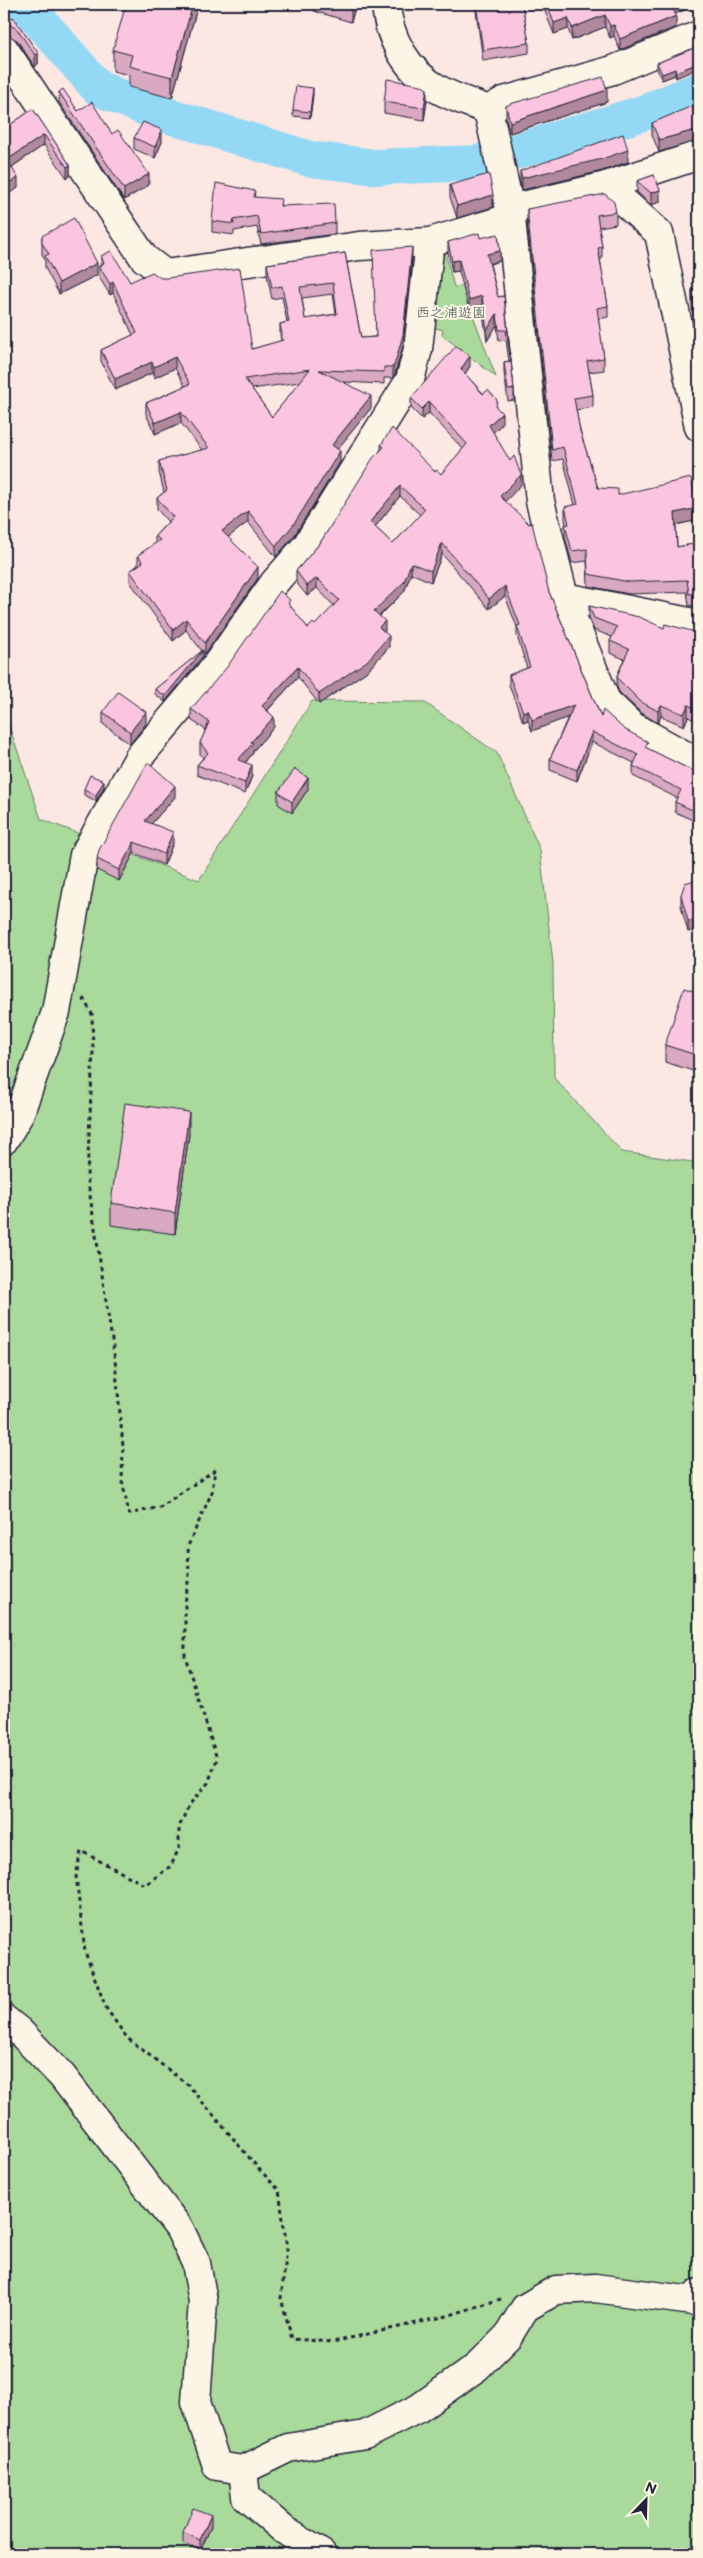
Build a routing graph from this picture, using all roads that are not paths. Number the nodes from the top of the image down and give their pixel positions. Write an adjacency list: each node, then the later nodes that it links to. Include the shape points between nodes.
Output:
1 (386, 4): 4 (street, via 391,34 418,74 439,90)
2 (699, 35): 4 (street, via 613,70 504,101)
3 (4, 49): 8 (street, via 144,258 165,274 359,246)
4 (489, 116): 7 (street)
5 (699, 155): 6 (street)
6 (606, 186): 7 (street); 9 (street, via 659,232)
7 (510, 213): 8 (street); 10 (street, via 540,501)
8 (430, 242): 13 (street, via 418,349 410,380 307,545 274,583 214,668 139,757 84,855 56,1012 19,1115)
9 (699, 427)
10 (564, 597): 11 (street); 12 (street, via 606,701 632,726)
11 (699, 624)
12 (699, 763)
13 (4, 1140)
14 (4, 2019): 16 (street, via 62,2076 179,2228 196,2262 203,2302 196,2402 217,2466)
15 (699, 2294): 16 (street, via 693,2301 595,2288 556,2290 525,2308 508,2336 477,2367 419,2408 365,2434 288,2448)
16 (243, 2470): 17 (street, via 246,2496 284,2530)
17 (322, 2554)

